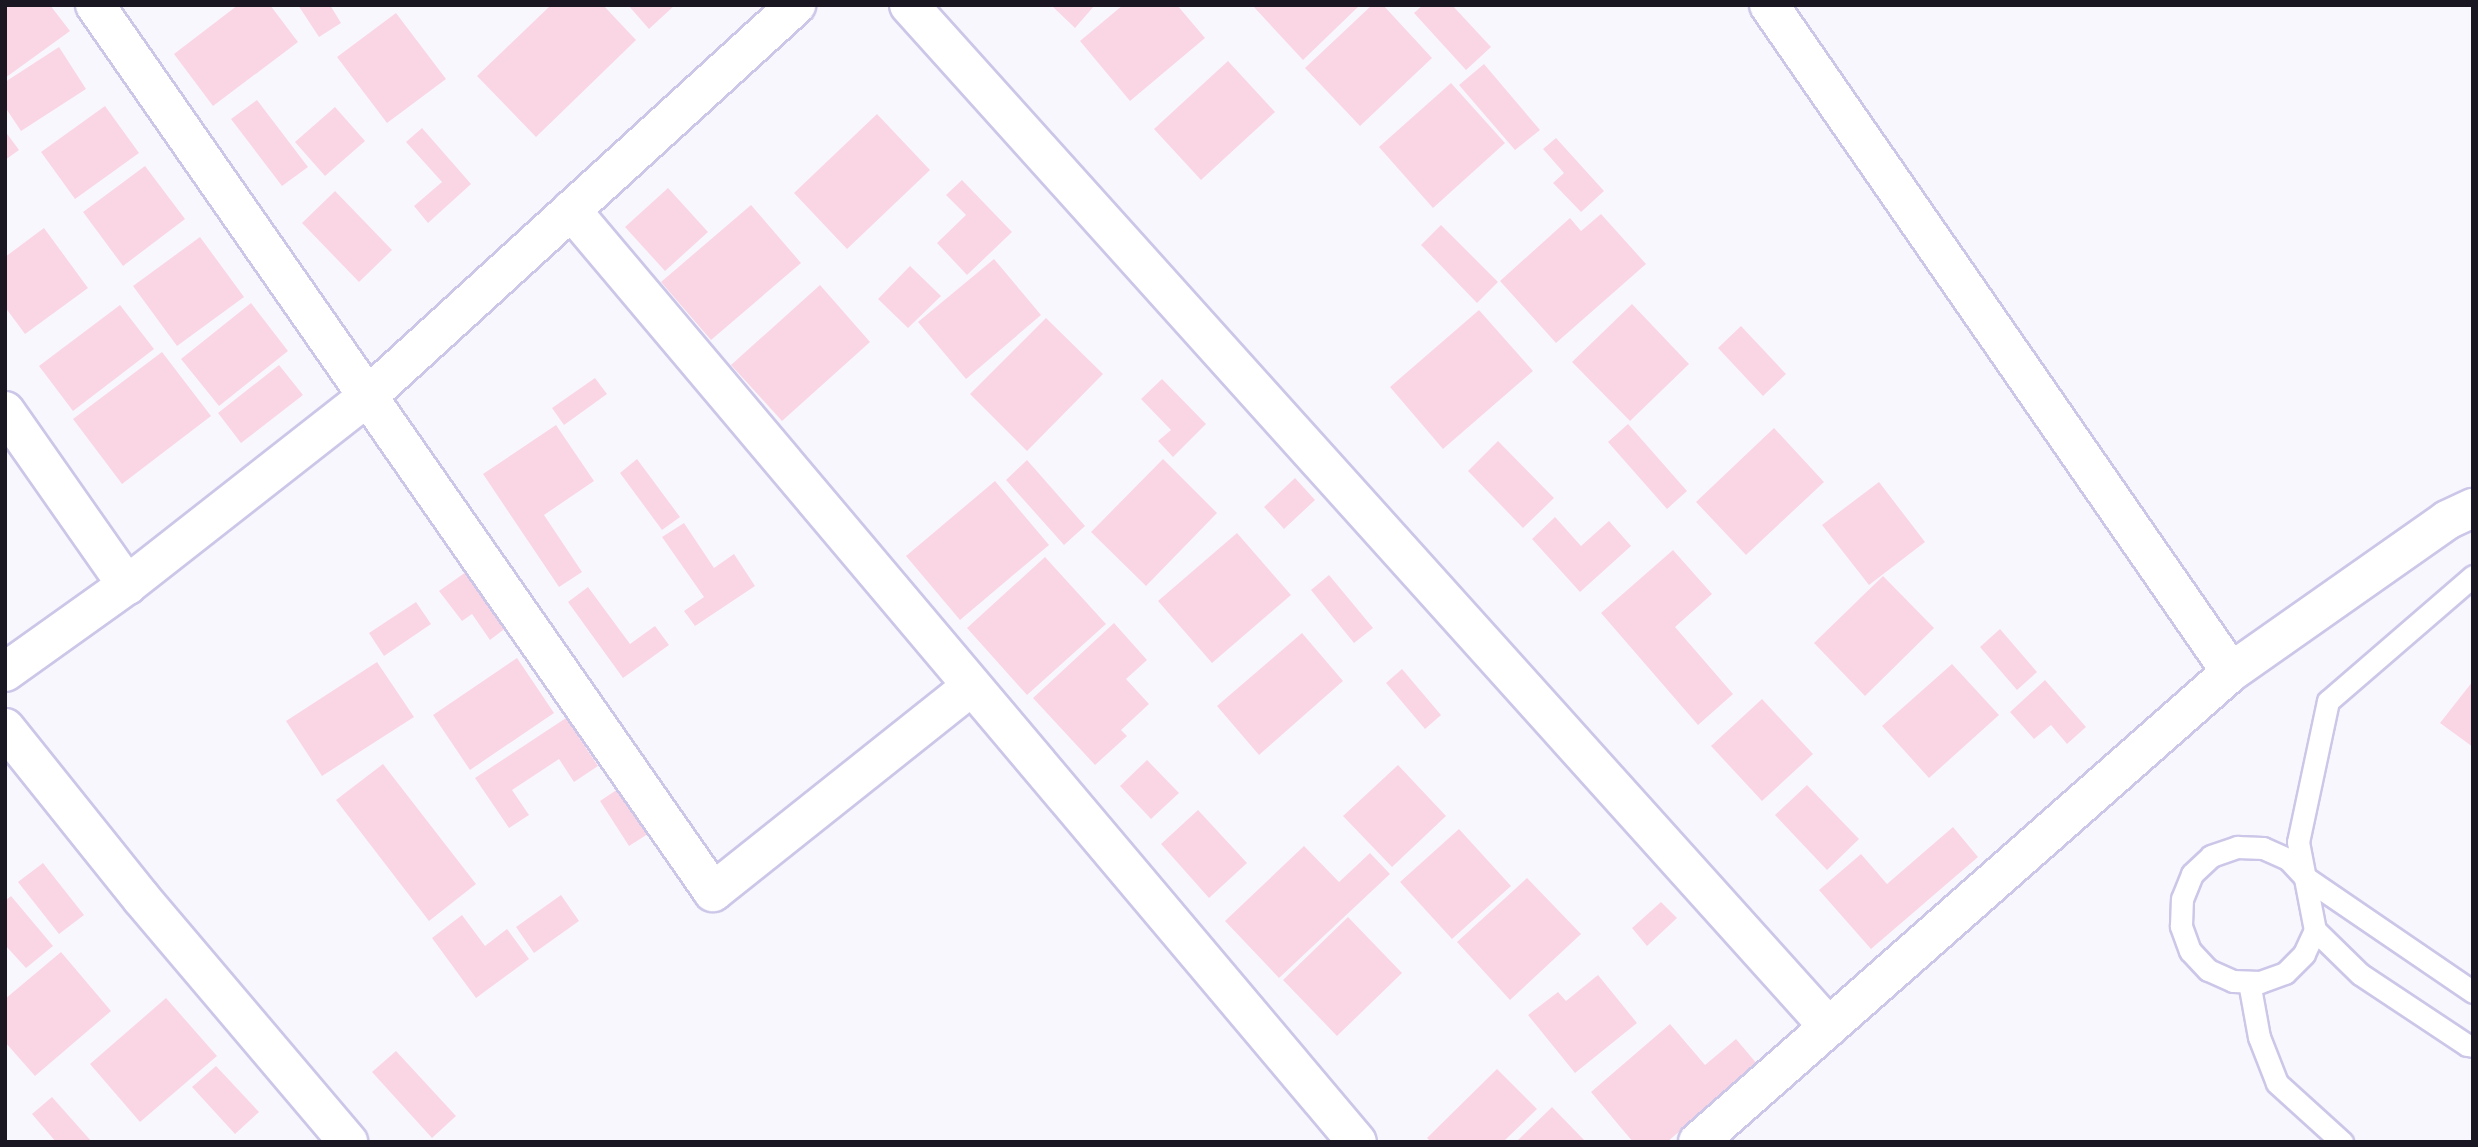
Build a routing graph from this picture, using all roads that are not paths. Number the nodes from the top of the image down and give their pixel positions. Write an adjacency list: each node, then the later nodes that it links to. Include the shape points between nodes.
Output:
1 (95, 5): 6 (street)
2 (796, 5): 5 (street)
3 (909, 5): 19 (street)
4 (1769, 5): 12 (street)
5 (571, 210): 6 (street); 13 (street)
6 (368, 396): 10 (street); 13 (street, via 713,892)
7 (5, 411): 10 (street)
8 (2473, 508): 12 (street, via 2447,520)
9 (2473, 576): 15 (lane, via 2328,701 2298,842)
10 (127, 585): 11 (street)
11 (5, 671)
12 (2231, 672): 19 (street)
13 (971, 687): 22 (street)
14 (5, 728): 21 (street, via 142,899)
15 (2306, 878): 16 (lane); 17 (lane, via 2288,859 2263,848 2237,847 2211,856 2192,874 2182,899 2181,926 2190,951 2208,970 2233,981); 18 (lane)
16 (2315, 930): 17 (lane, via 2304,954 2285,973); 20 (lane, via 2360,974)
17 (2249, 982): 24 (lane, via 2259,1037 2277,1083)
18 (2473, 992)
19 (1829, 1027): 23 (street)
20 (2471, 1049)
21 (348, 1142)
22 (1357, 1142)
23 (1698, 1142)
24 (2342, 1142)

